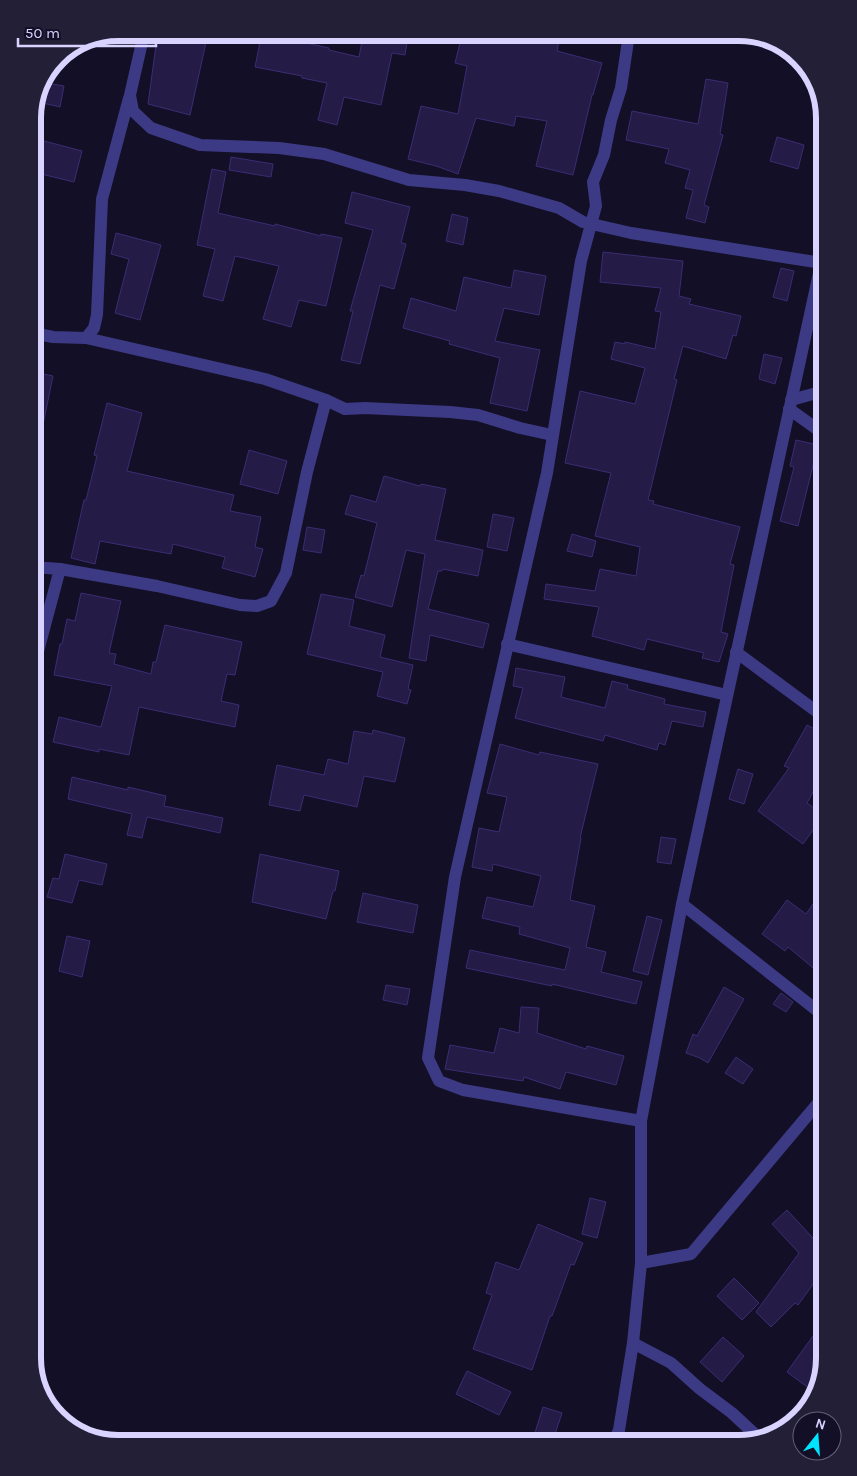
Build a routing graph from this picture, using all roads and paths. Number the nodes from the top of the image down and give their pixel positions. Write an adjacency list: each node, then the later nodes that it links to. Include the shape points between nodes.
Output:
1 (142, 41): 3 (street)
2 (628, 41): 4 (street, via 621,88 604,155 593,182 596,206)
3 (130, 94): 4 (street, via 133,111 151,128 200,144 324,154 409,180 499,191 558,208); 8 (street, via 102,199 97,315 94,328)
4 (592, 224): 5 (street); 13 (street, via 581,262)
5 (816, 262)
6 (816, 290): 11 (street)
7 (41, 334): 8 (street)
8 (86, 338): 10 (street, via 265,379)
9 (816, 394): 11 (street)
10 (326, 400): 13 (street, via 345,409 450,412 478,416); 15 (street, via 286,573 271,601 257,606 240,605)
11 (790, 405): 12 (street); 18 (street)
12 (816, 427)
13 (552, 435): 17 (street)
14 (41, 568): 15 (street)
15 (60, 569): 16 (street)
16 (41, 640)
17 (507, 644): 19 (street); 24 (street, via 455,877 428,1058 439,1081 463,1090)
18 (736, 652): 19 (street); 20 (street)
19 (727, 695): 21 (street)
20 (816, 711)
21 (682, 904): 22 (street); 24 (street)
22 (816, 1010)
23 (816, 1106): 25 (street, via 691,1254)
24 (641, 1121): 25 (street)
25 (641, 1263): 26 (street)
26 (633, 1343): 27 (street, via 671,1363); 28 (street)
27 (753, 1433)
28 (618, 1435)

